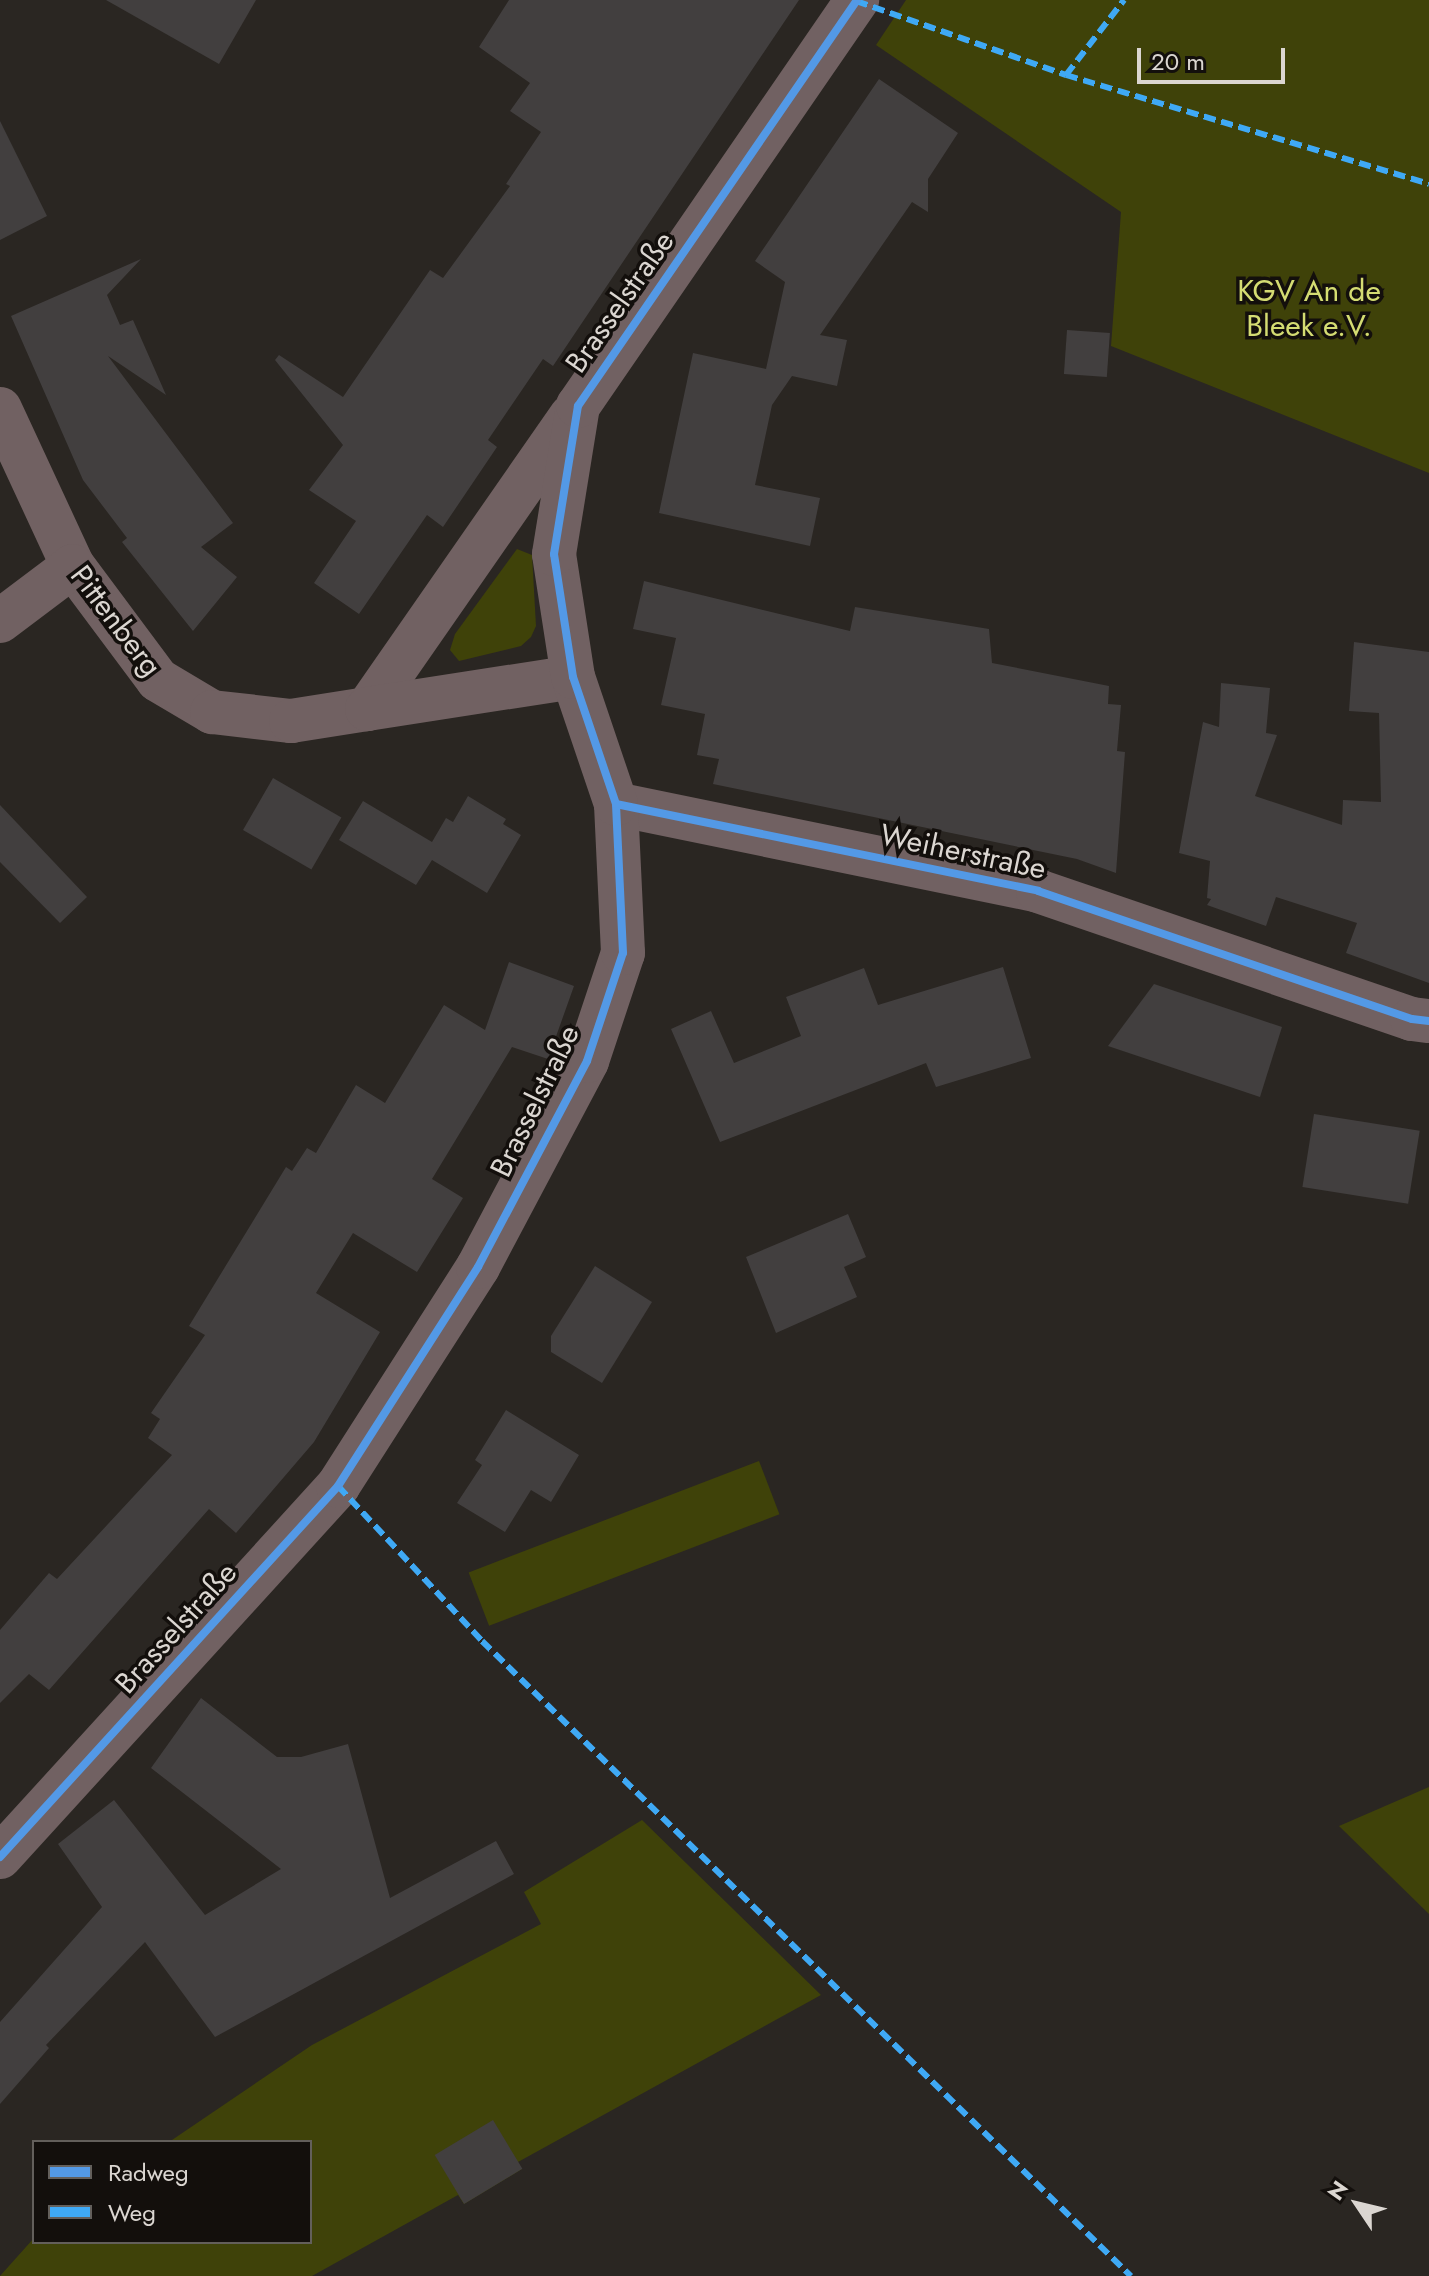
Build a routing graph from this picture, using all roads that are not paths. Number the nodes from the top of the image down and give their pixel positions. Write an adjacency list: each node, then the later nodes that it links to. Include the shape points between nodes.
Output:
1 (857, 0): 2 (street, Brasselstraße)
2 (578, 406): 6 (street, Brasselstraße, via 554,554); 7 (street)
3 (0, 409): 4 (street, Pittenberg)
4 (73, 566): 5 (street); 7 (street, Pittenberg, via 158,680 212,712 291,721)
5 (0, 621)
6 (573, 677): 7 (street, Pittenberg); 8 (street, Brasselstraße)
7 (367, 709)
8 (616, 804): 9 (street, Weiherstraße, via 1038,891); 10 (street, Brasselstraße, via 623,953 587,1061 478,1267 338,1486)
9 (1429, 1021)
10 (0, 1857)

